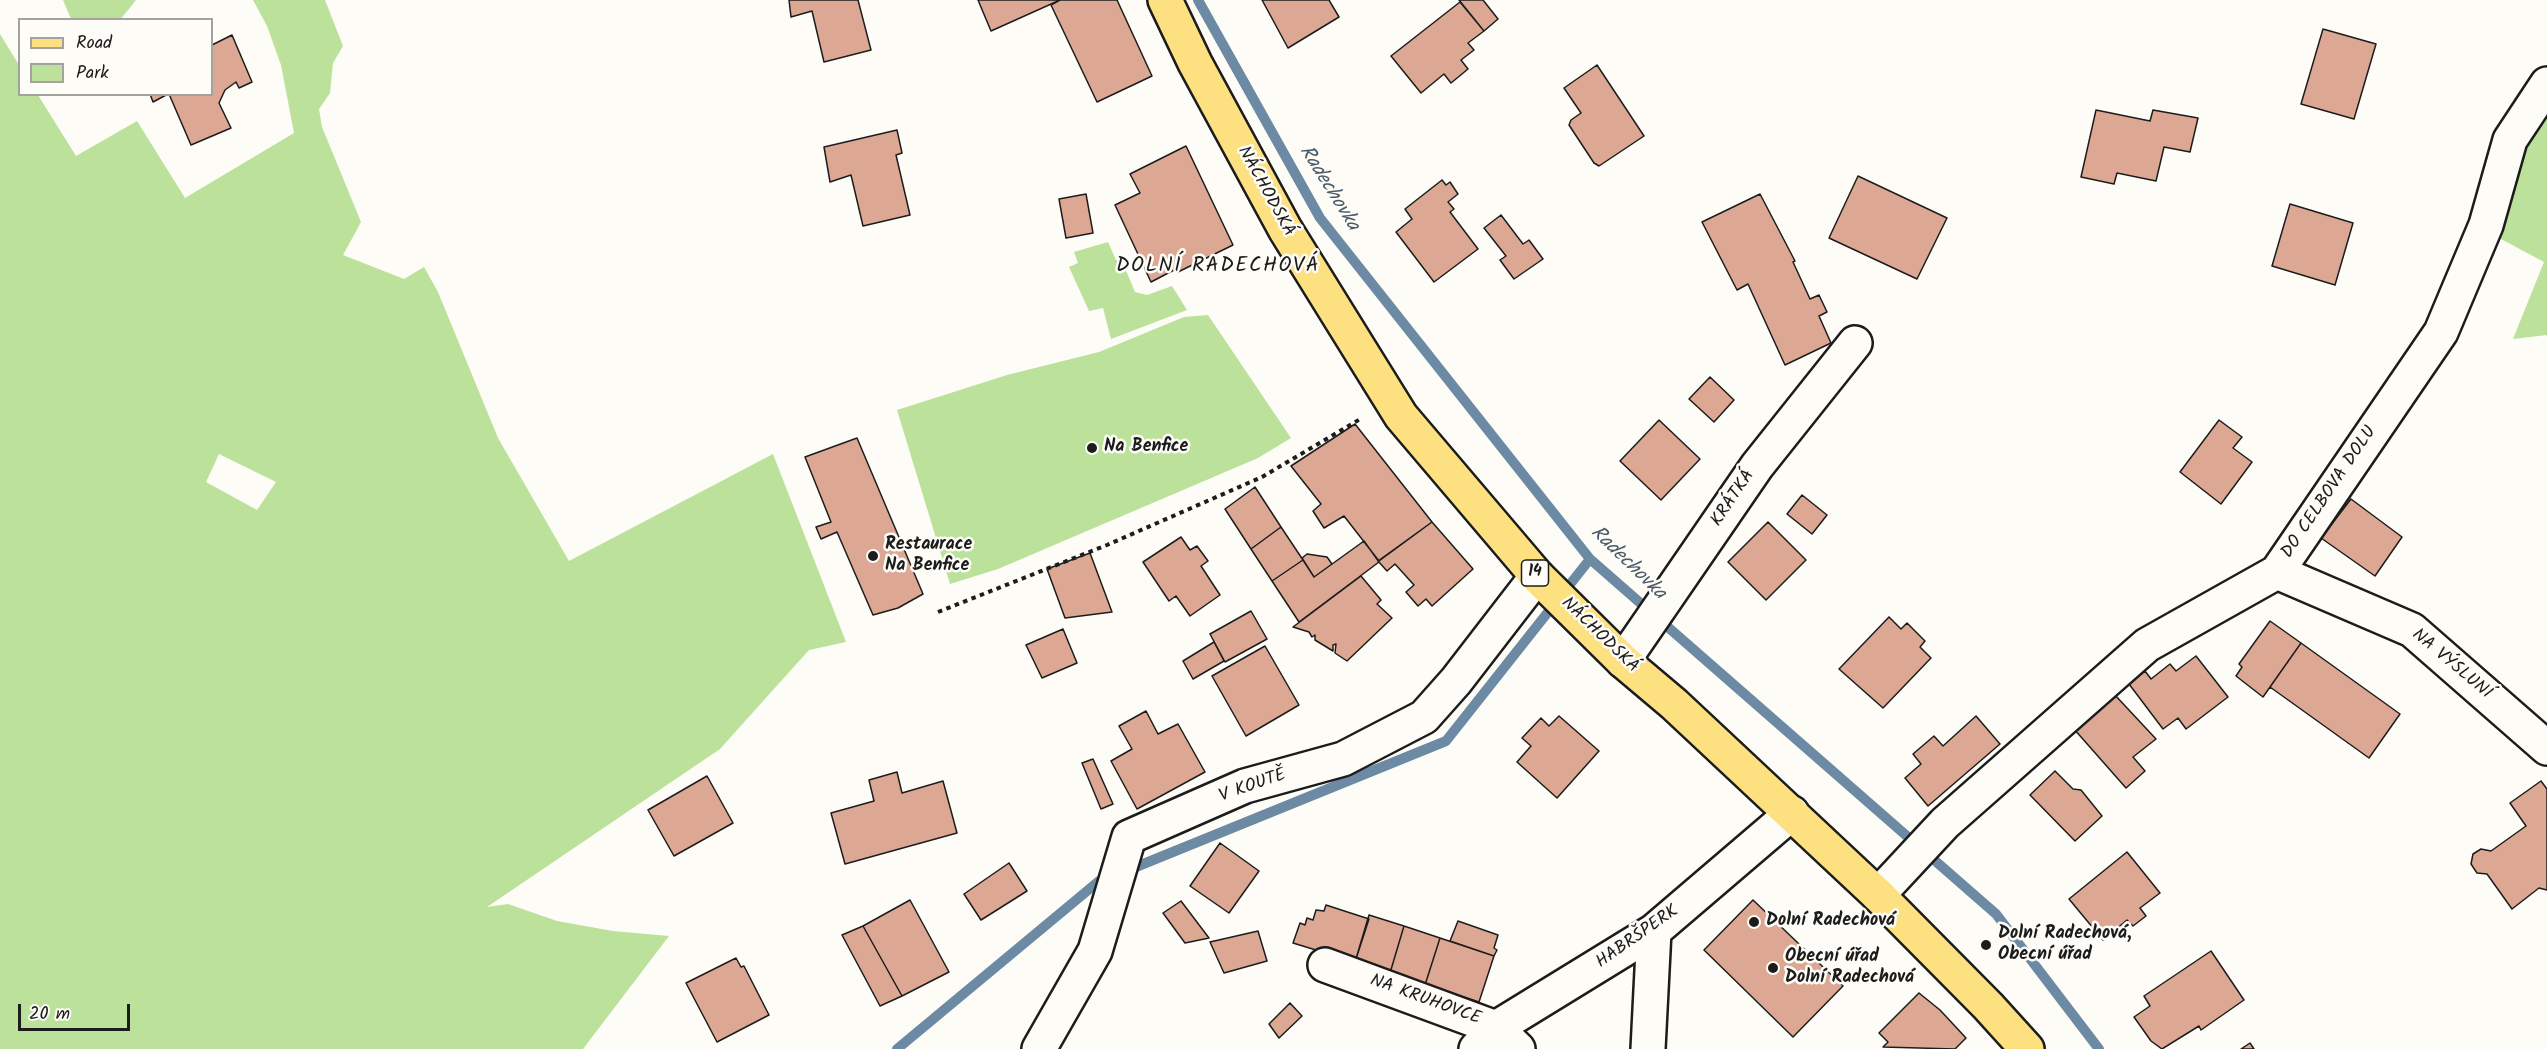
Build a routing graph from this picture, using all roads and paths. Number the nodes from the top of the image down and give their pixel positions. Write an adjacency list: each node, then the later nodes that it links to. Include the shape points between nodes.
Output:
1 (1165, 0): 4 (main road, NÁCHODSKÁ / 14, via 1285,229)
2 (2547, 84): 5 (street, DO CELBOVA DOLU, via 2510,140 2486,225 2441,332)
3 (1855, 343): 8 (street, KRÁTKÁ, via 1757,466)
4 (1391, 401): 6 (main road, NÁCHODSKÁ / 14); 7 (path, via 1262,477 1107,545)
5 (2277, 572): 9 (street, NA VÝSLUNÍ, via 2412,630); 11 (street, DO CELBOVA DOLU, via 2147,645 1945,823)
6 (1538, 576): 8 (main road, NÁCHODSKÁ / 14); 15 (street, V KOUTĚ, via 1424,717 1343,759 1245,786 1129,837 1095,951)
7 (938, 612)
8 (1623, 661): 10 (main road, NÁCHODSKÁ / 14)
9 (2547, 748)
10 (1792, 813): 11 (main road, NÁCHODSKÁ / 14); 12 (street, HABRŠPERK)
11 (1878, 895): 17 (main road, NÁCHODSKÁ / 14)
12 (1654, 931): 14 (street, HABRŠPERK); 16 (street)
13 (1325, 964): 14 (street, NA KRUHOVCE)
14 (1497, 1042)
15 (1039, 1049)
16 (1648, 1049)
17 (2027, 1049)

